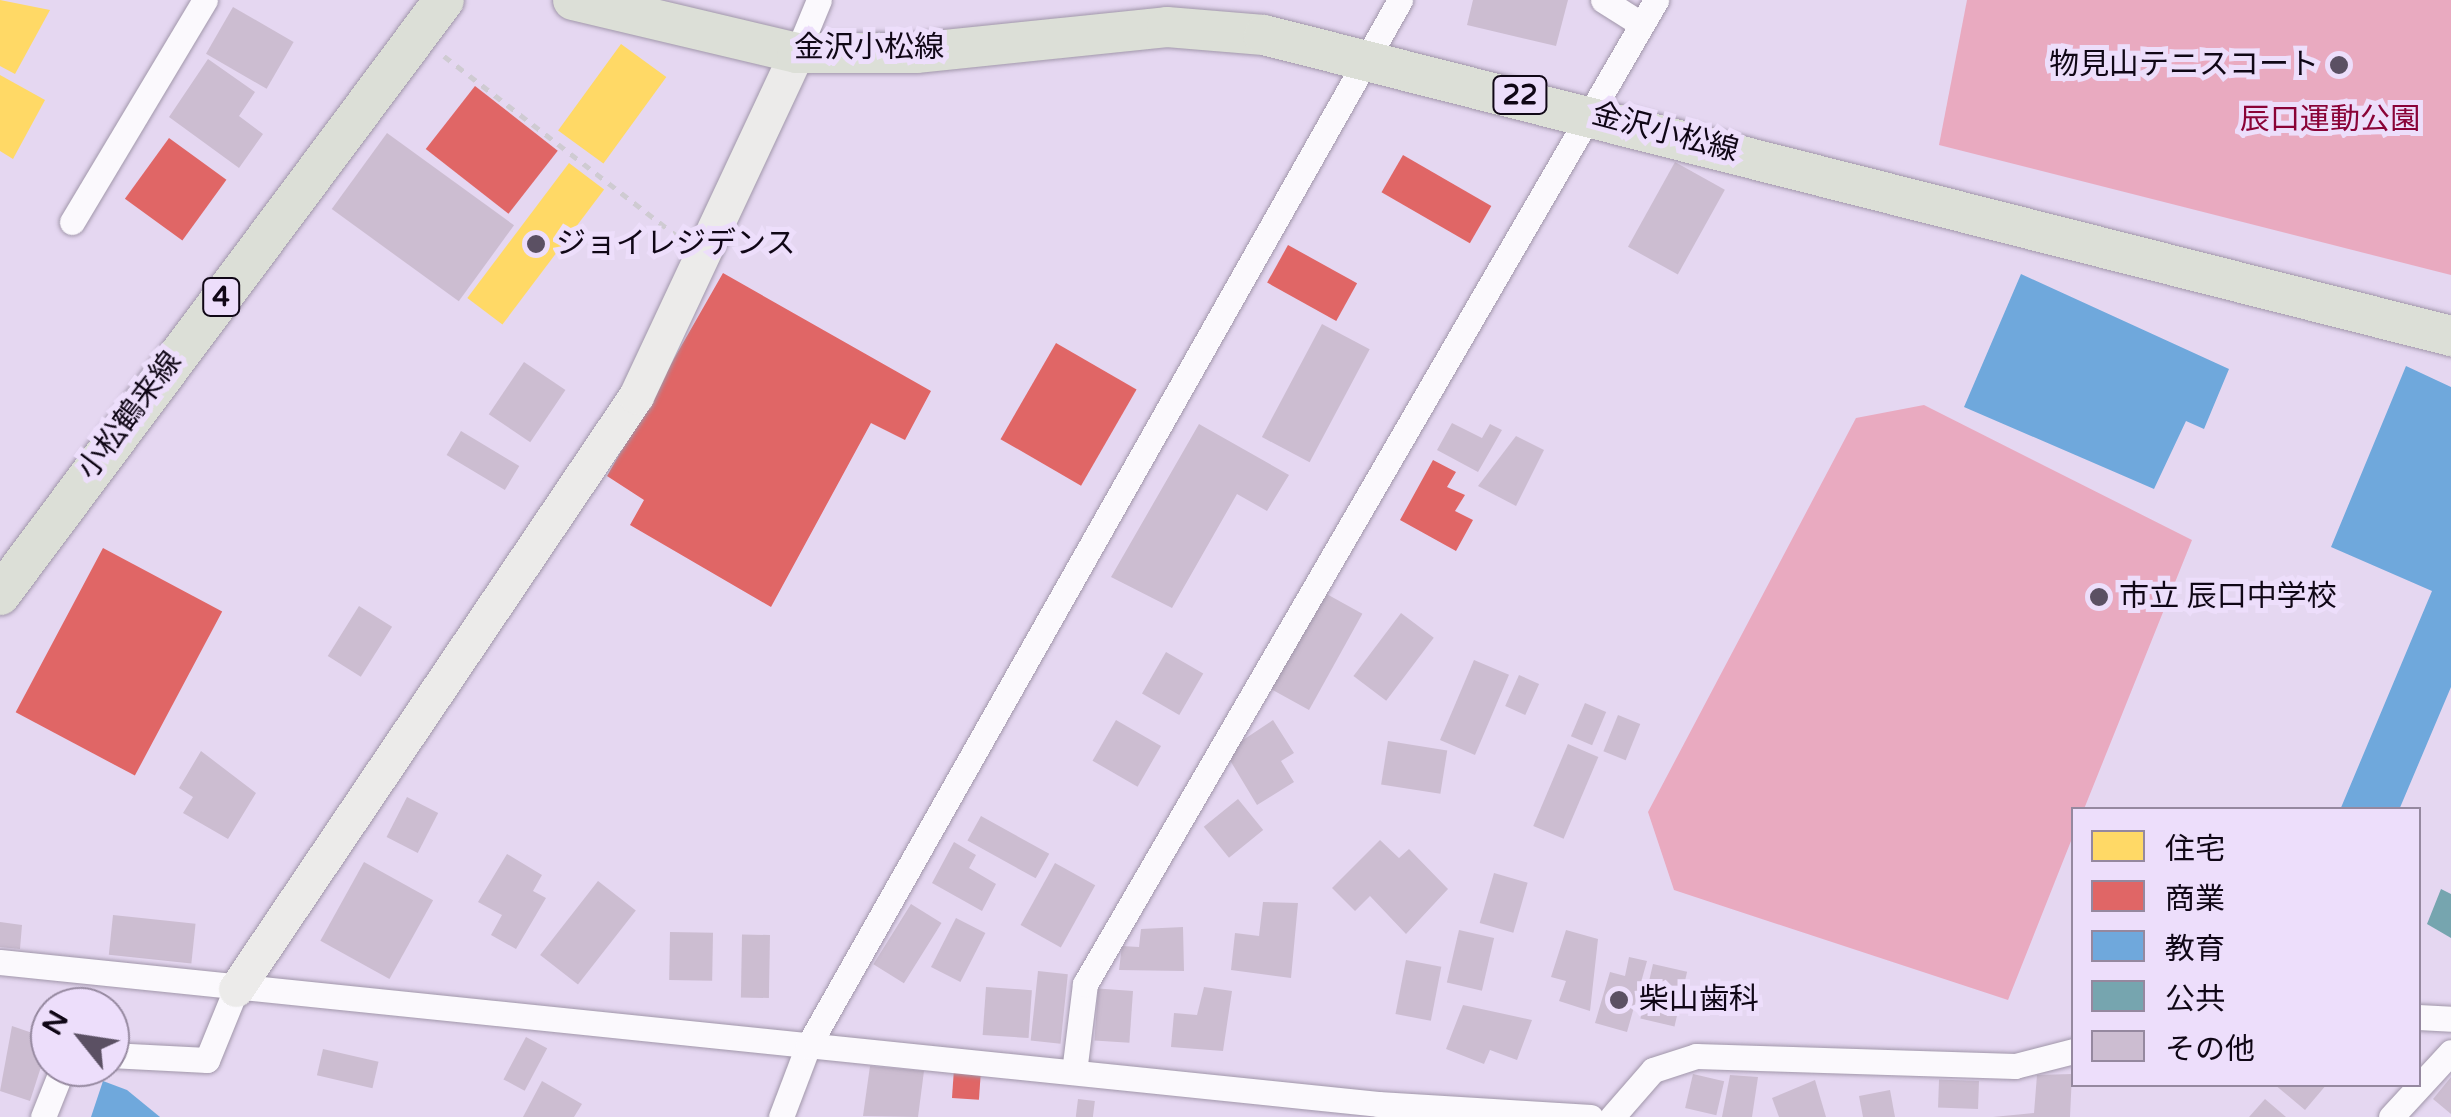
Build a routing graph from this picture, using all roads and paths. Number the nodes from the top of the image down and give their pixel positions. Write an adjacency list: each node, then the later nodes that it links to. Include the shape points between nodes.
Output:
1 (206, 0): 13 (street)
2 (444, 0): 9 (main road, 小松鶴来線 / 4)
3 (573, 0): 10 (main road, 金沢小松線 / 22)
4 (819, 0): 10 (street)
5 (1400, 0): 11 (street)
6 (1602, 0): 8 (street)
7 (1656, 0): 8 (street)
8 (1641, 24): 12 (street)
9 (418, 36): 14 (path); 16 (main road, 小松鶴来線 / 4)
10 (798, 52): 11 (main road, 金沢小松線 / 22, via 916,53 1167,27); 14 (street)
11 (1370, 56): 12 (main road, 金沢小松線 / 22); 21 (street)
12 (1590, 114): 15 (main road, 金沢小松線 / 22); 25 (street, via 1085,984)
13 (72, 222)
14 (699, 254): 18 (street, via 636,396)
15 (2451, 336)
16 (0, 595)
17 (0, 962): 18 (street)
18 (236, 988): 21 (street); 24 (street, via 207,1060)
19 (2421, 1016): 20 (street)
20 (2451, 1019)
21 (808, 1046): 25 (street); 30 (street)
22 (2071, 1051): 32 (street, via 2015,1066 1696,1056 1653,1070)
23 (2451, 1052): 26 (street)
24 (130, 1056)
25 (1074, 1072): 31 (street)
26 (2421, 1084)
27 (55, 1087): 29 (street)
28 (2419, 1087): 33 (street)
29 (43, 1117)
30 (781, 1117)
31 (1592, 1117)
32 (1612, 1117)
33 (2391, 1117)

